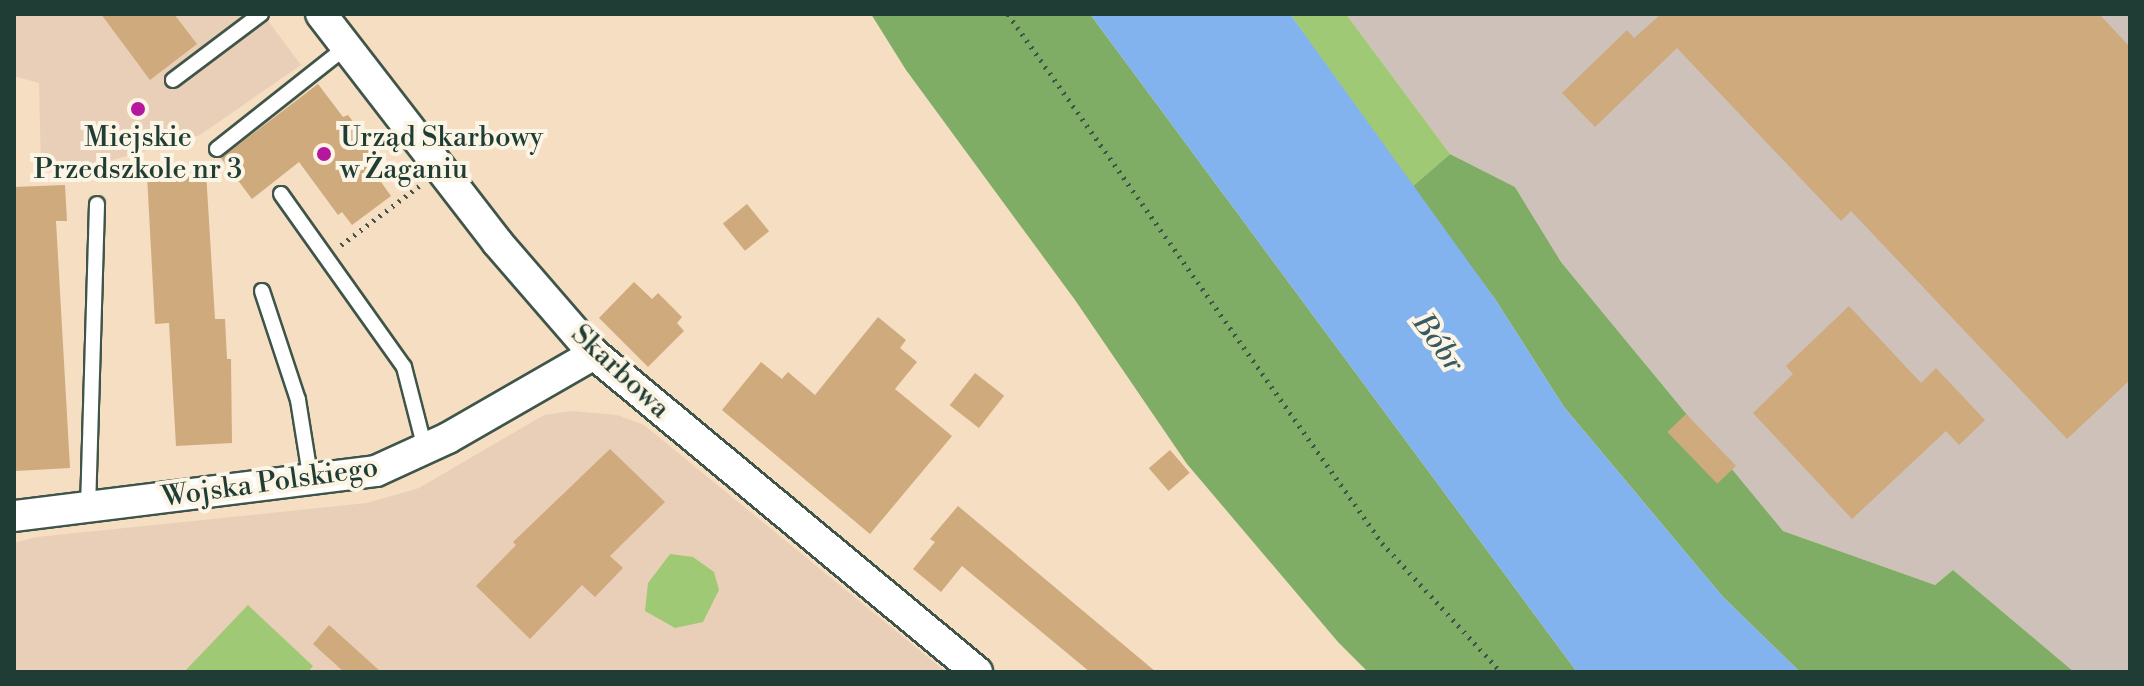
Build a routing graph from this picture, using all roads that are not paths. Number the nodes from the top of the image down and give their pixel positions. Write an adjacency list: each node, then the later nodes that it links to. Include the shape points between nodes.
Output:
1 (261, 14): 4 (lane)
2 (321, 14): 3 (street, Skarbowa)
3 (346, 47): 5 (lane); 9 (street, Skarbowa, via 497,242)
4 (173, 80)
5 (217, 149)
6 (281, 194): 10 (lane, via 404,367)
7 (97, 204): 12 (lane)
8 (262, 291): 11 (lane, via 298,400)
9 (594, 354): 10 (street, Wojska Polskiego); 14 (street, Skarbowa)
10 (425, 449): 11 (street, Wojska Polskiego, via 376,471)
11 (311, 482): 12 (street, Wojska Polskiego)
12 (88, 508): 13 (street, Wojska Polskiego)
13 (14, 516)
14 (977, 672)

